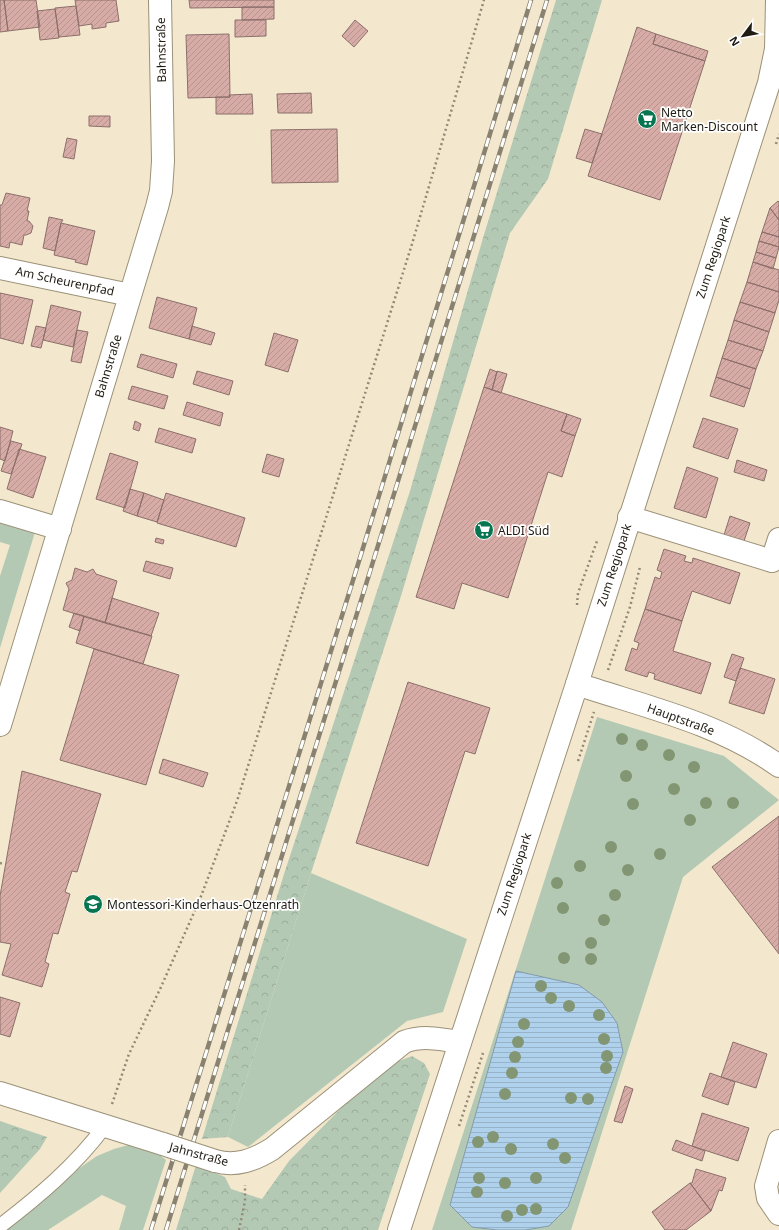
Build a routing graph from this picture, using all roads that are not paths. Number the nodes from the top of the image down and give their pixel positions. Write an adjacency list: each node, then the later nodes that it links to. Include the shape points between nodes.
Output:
1 (160, 0): 5 (street, Bahnstraße, via 161,191)
2 (777, 0): 3 (street, Zum Regiopark)
3 (776, 66): 7 (street, Zum Regiopark)
4 (0, 268): 5 (street, Am Scheurenpfad)
5 (130, 294): 8 (street, Bahnstraße)
6 (0, 511): 8 (street)
7 (629, 517): 9 (street, Zum Regiopark, via 772,561); 10 (street, Zum Regiopark)
8 (60, 529): 11 (street, Bahnstraße)
9 (779, 539)
10 (576, 684): 12 (street, Hauptstraße, via 702,725 751,747); 13 (street, Zum Regiopark)
11 (0, 725)
12 (779, 766)
13 (460, 1042): 15 (street, Jahnstraße, bridge, via 417,1038 404,1042 279,1145 244,1162 215,1161); 19 (street, Zum Regiopark)
14 (0, 1093): 15 (street, Jahnstraße)
15 (104, 1127): 18 (lane, via 71,1165)
16 (779, 1141): 17 (street, via 766,1186 766,1194)
17 (779, 1214)
18 (0, 1226)
19 (399, 1230)

